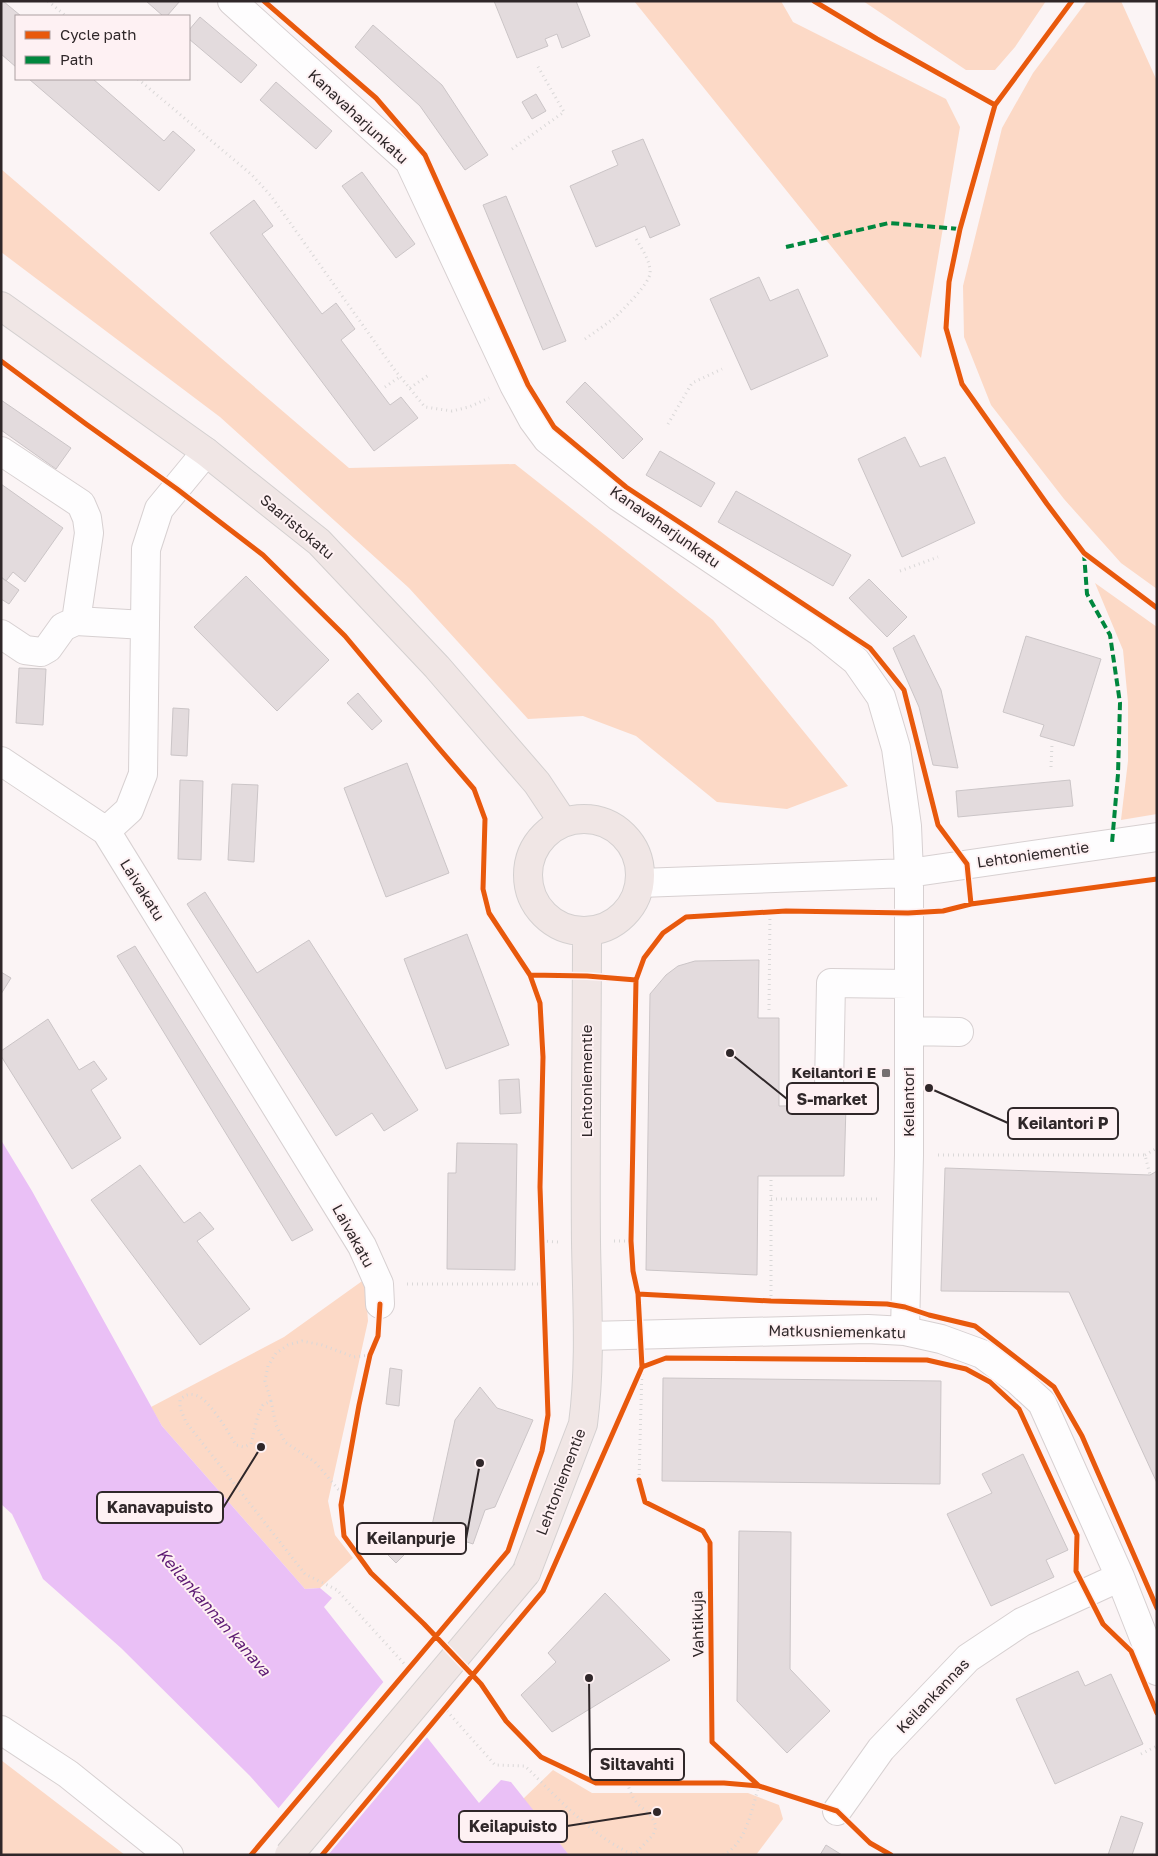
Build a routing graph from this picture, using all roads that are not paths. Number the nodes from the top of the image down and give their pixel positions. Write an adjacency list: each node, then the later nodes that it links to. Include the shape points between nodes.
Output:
1 (232, 1): 12 (street, Kanavaharjunkatu, via 409,161 514,385 547,439 620,497 820,632 856,661 881,697 896,748 907,826)
2 (1, 306): 4 (main road, Saaristokatu)
3 (1, 451): 5 (street, via 81,504 87,518 88,533)
4 (206, 452): 6 (street, via 160,509 146,549); 9 (main road, Saaristokatu, via 319,542 443,674 537,783)
5 (76, 622): 6 (street); 7 (street, via 63,627 48,648 41,652 25,650)
6 (145, 625): 10 (street, via 143,774 129,810)
7 (1, 634)
8 (1, 761): 10 (street)
9 (563, 822): 13 (main road, via 579,818 612,825 635,850 640,866); 14 (main road, via 549,830 530,855 528,887 534,902 556,924 571,930)
10 (106, 831): 19 (street, Laivakatu, via 362,1246 379,1284)
11 (1157, 837): 12 (street, Lehtoniementie)
12 (909, 873): 13 (street, Lehtoniementie); 15 (street, Keilantori)
13 (640, 883): 14 (main road, via 632,904 616,921)
14 (587, 931): 21 (main road, Lehtoniementie, via 586,1242)
15 (908, 984): 16 (street, Keilantori); 18 (street, via 831,983)
16 (909, 1031): 17 (street); 20 (street, Keilantori)
17 (959, 1032)
18 (829, 1087)
19 (380, 1304)
20 (905, 1331): 21 (street, Matkusniemenkatu, via 868,1329); 22 (street, Matkusniemenkatu, via 941,1339 982,1354 1042,1402)
21 (589, 1336): 27 (main road, Lehtoniementie, bridge, via 583,1424 526,1573)
22 (1120, 1577): 23 (street, Matkusniemenkatu); 25 (street, Keilankannas, via 1022,1622 968,1658 881,1749)
23 (1157, 1671)
24 (1, 1730): 26 (street, via 68,1774)
25 (837, 1811)
26 (169, 1855)
27 (289, 1855)

